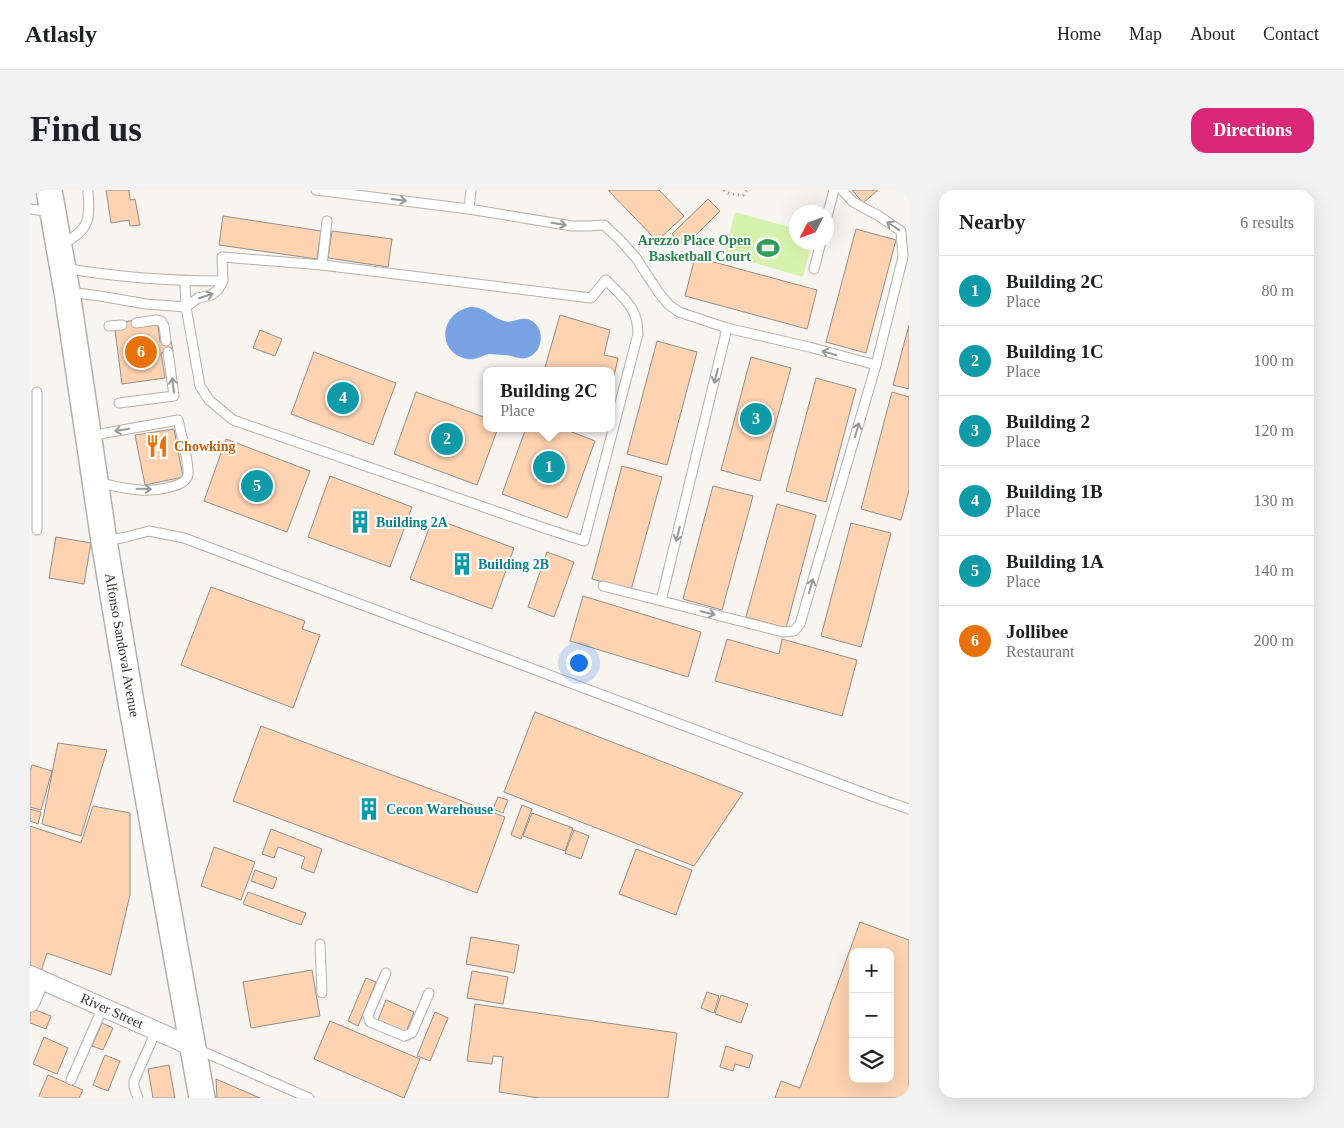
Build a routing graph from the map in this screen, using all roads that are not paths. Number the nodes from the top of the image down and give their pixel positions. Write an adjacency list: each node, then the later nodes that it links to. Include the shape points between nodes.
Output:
1 (88, 190): 12 (lane, via 88,221)
2 (316, 190): 6 (lane)
3 (472, 190): 9 (lane)
4 (834, 190): 8 (lane)
5 (842, 190): 25 (lane, one-way to 5, via 903,257 901,231 853,202)
6 (377, 194): 9 (lane, one-way to 9)
7 (44, 204): 12 (main road, Alfonso Sandoval Avenue)
8 (830, 205)
9 (469, 209): 22 (lane, one-way to 22, via 572,226 604,225 636,258 669,304 679,312)
10 (327, 222): 13 (lane)
11 (819, 250): 14 (lane)
12 (60, 257): 15 (lane, via 84,272); 17 (main road, Alfonso Sandoval Avenue)
13 (322, 265): 16 (lane, via 222,257); 28 (lane, via 591,298 606,280 632,307 638,324)
14 (814, 269)
15 (185, 281): 16 (lane); 18 (lane)
16 (223, 281): 18 (lane, one-way to 16, via 198,298 211,296)
17 (66, 292): 18 (lane); 30 (main road, Alfonso Sandoval Avenue)
18 (186, 307): 29 (lane, via 200,386 209,400 234,420 584,541)
19 (136, 323): 23 (lane, via 161,321)
20 (122, 325): 21 (lane)
21 (110, 326)
22 (727, 328): 25 (lane, one-way to 22); 35 (lane, one-way to 35)
23 (166, 341)
24 (168, 352): 27 (lane, one-way to 24, via 174,396)
25 (876, 365): 35 (lane, one-way to 25, via 783,632 794,631 800,624)
26 (37, 392): 32 (lane)
27 (119, 403)
28 (615, 422)
29 (612, 432)
30 (88, 436): 31 (main road, Alfonso Sandoval Avenue); 31 (lane, one-way to 30, via 141,490 171,486 186,480 187,464 178,420)
31 (95, 482): 33 (main road, Alfonso Sandoval Avenue)
32 (37, 530)
33 (104, 541): 36 (lane, via 149,531 184,538); 45 (main road, Alfonso Sandoval Avenue)
34 (603, 586): 35 (lane)
35 (661, 601)
36 (909, 808)
37 (320, 944): 40 (lane)
38 (386, 973): 41 (lane, via 368,1015 370,1022 408,1035 412,1033)
39 (35, 977): 42 (street); 43 (street, River Street)
40 (322, 993)
41 (429, 993)
42 (30, 1003)
43 (103, 1007): 44 (street, River Street); 46 (lane)
44 (156, 1031): 45 (street, River Street); 47 (lane, via 134,1081)
45 (193, 1048): 48 (main road, Alfonso Sandoval Avenue); 49 (lane)
46 (71, 1080)
47 (138, 1098)
48 (202, 1098)
49 (308, 1098)

